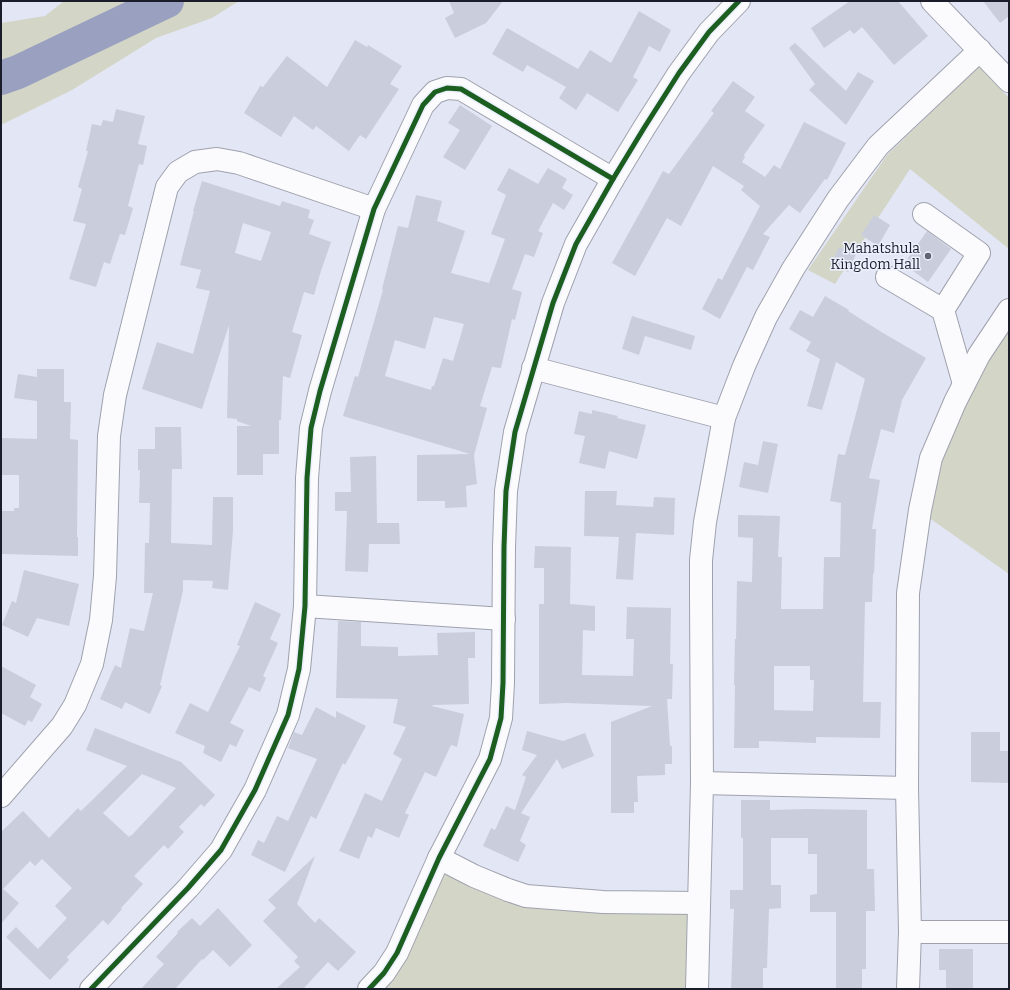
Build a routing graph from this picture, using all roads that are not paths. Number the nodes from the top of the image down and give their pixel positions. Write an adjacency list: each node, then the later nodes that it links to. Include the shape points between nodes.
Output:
1 (739, 1): 5 (street, via 709,32 679,73)
2 (932, 1): 3 (street)
3 (980, 50): 4 (street); 13 (street, via 878,146 838,199 793,268 766,317)
4 (1009, 81)
5 (613, 178): 6 (street, via 461,90 447,88 435,92 423,105); 11 (street, via 576,244)
6 (374, 209): 14 (street, via 311,428 307,478); 18 (street, via 239,163 217,159 195,162 178,172 167,187 114,402 109,436 105,576 101,620 92,664 75,705 62,726)
7 (924, 214): 9 (street, via 979,253)
8 (887, 277): 9 (street)
9 (943, 310): 12 (street)
10 (1009, 310): 12 (street, via 979,355)
11 (533, 368): 13 (street); 15 (street, via 515,432 506,491)
12 (964, 384): 17 (street, via 931,458 920,510 908,593)
13 (724, 418): 16 (street, via 705,522 701,560)
14 (304, 606): 15 (street); 23 (street, via 300,669 288,715 251,797 221,850)
15 (504, 619): 19 (street, via 501,718 490,759)
16 (702, 783): 17 (street); 20 (street)
17 (907, 788): 21 (street)
18 (1, 796)
19 (439, 858): 20 (street, via 474,876 526,896 604,902); 24 (street, via 397,953)
20 (698, 903): 25 (street)
21 (910, 932): 22 (street); 26 (street)
22 (1009, 932)
23 (91, 989)
24 (370, 989)
25 (697, 989)
26 (908, 989)

